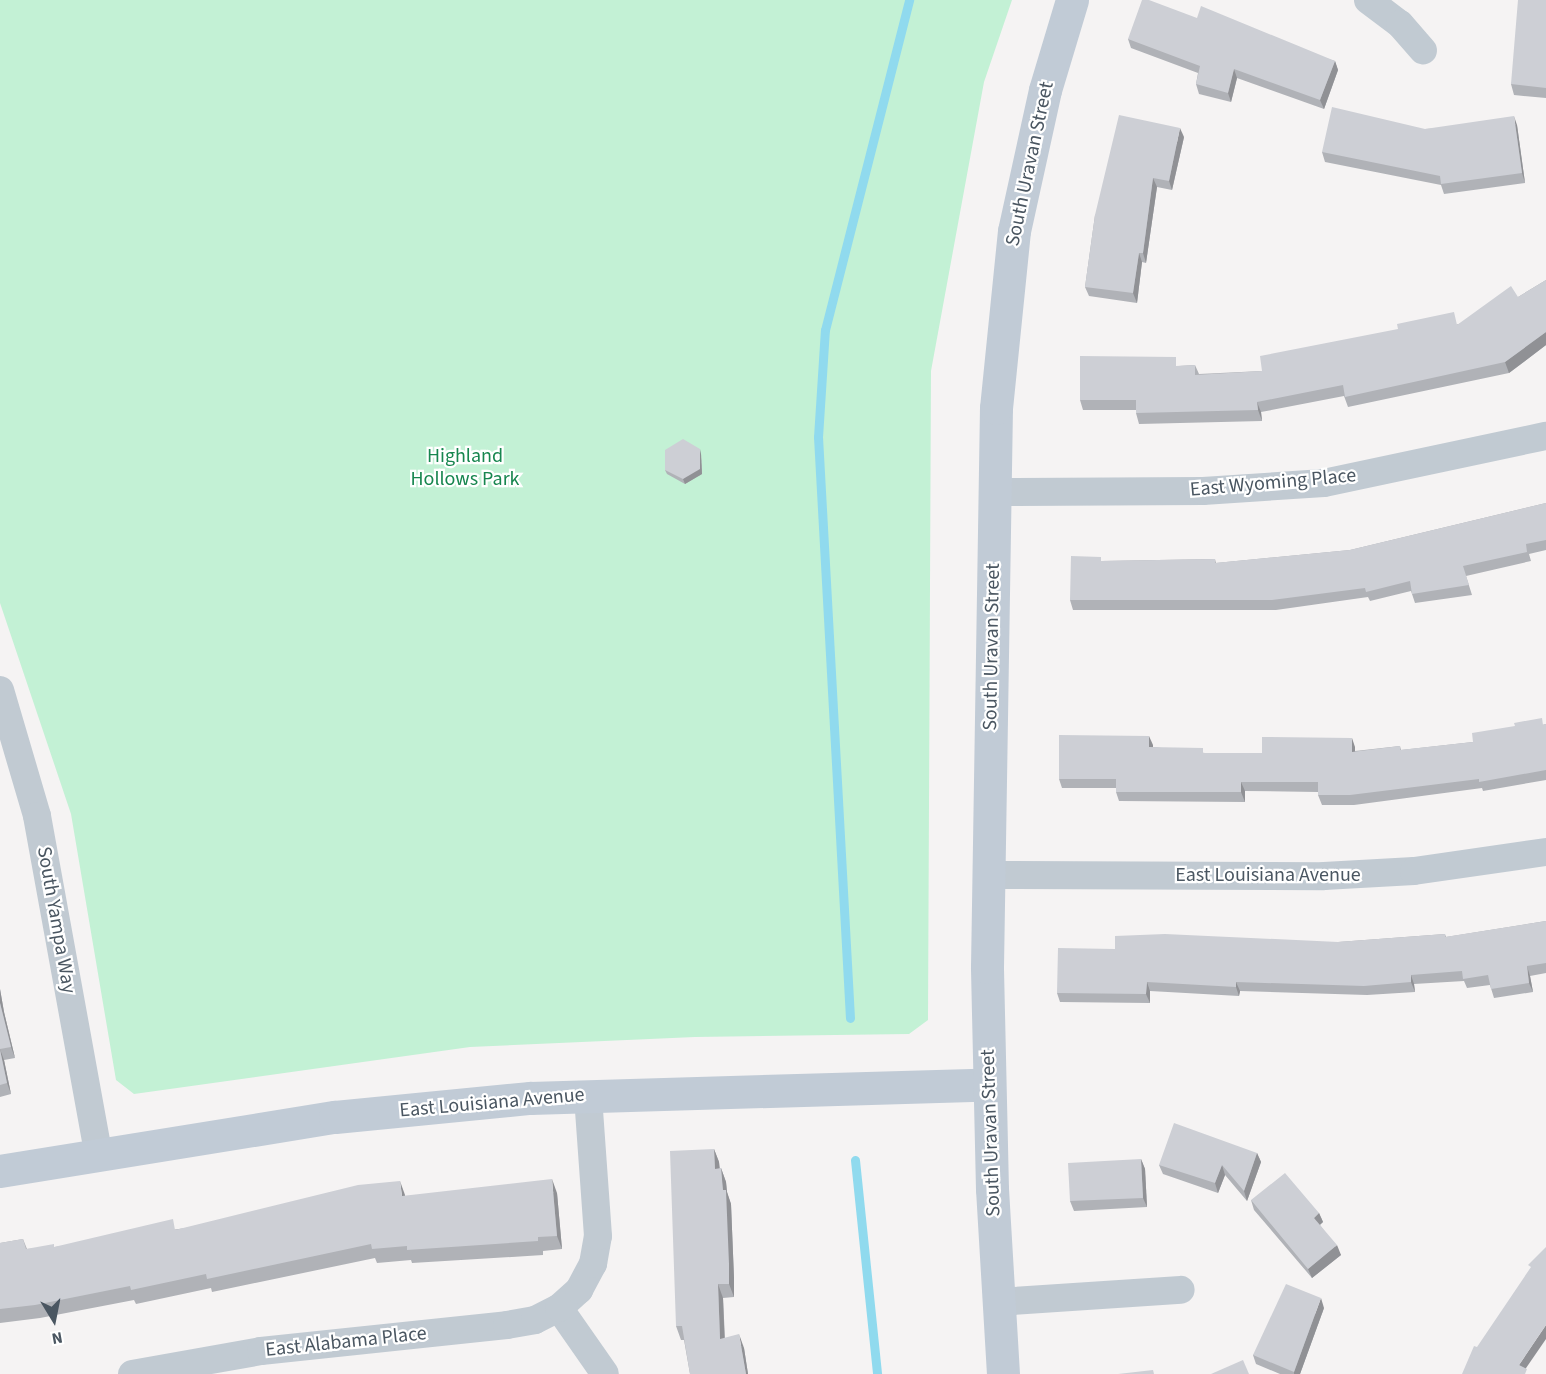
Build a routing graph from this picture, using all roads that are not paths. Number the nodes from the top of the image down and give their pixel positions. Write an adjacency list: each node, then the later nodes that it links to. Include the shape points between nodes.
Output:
1 (1072, 0): 5 (street, South Uravan Street, via 1046,90 1014,231 996,408)
2 (1368, 0): 3 (street, via 1400,24)
3 (1423, 50)
4 (1546, 436): 5 (street, East Wyoming Place, via 1324,483 1203,491)
5 (995, 492): 8 (street, South Uravan Street)
6 (0, 690): 11 (street, South Yampa Way, via 37,816)
7 (1546, 852): 8 (street, East Louisiana Avenue, via 1425,870 1324,876)
8 (988, 874): 9 (street, South Uravan Street)
9 (989, 1084): 10 (street, East Louisiana Avenue); 14 (street, South Uravan Street)
10 (588, 1095): 11 (street, East Louisiana Avenue, via 334,1117); 15 (street, East Alabama Place, via 598,1236 593,1264 579,1290)
11 (98, 1154): 12 (street, East Louisiana Avenue)
12 (0, 1171)
13 (1181, 1290): 14 (street)
14 (998, 1302): 18 (street, South Uravan Street)
15 (559, 1308): 16 (street, East Alabama Place, via 535,1320 507,1325 261,1351); 17 (street)
16 (132, 1374)
17 (605, 1374)
18 (1003, 1374)

